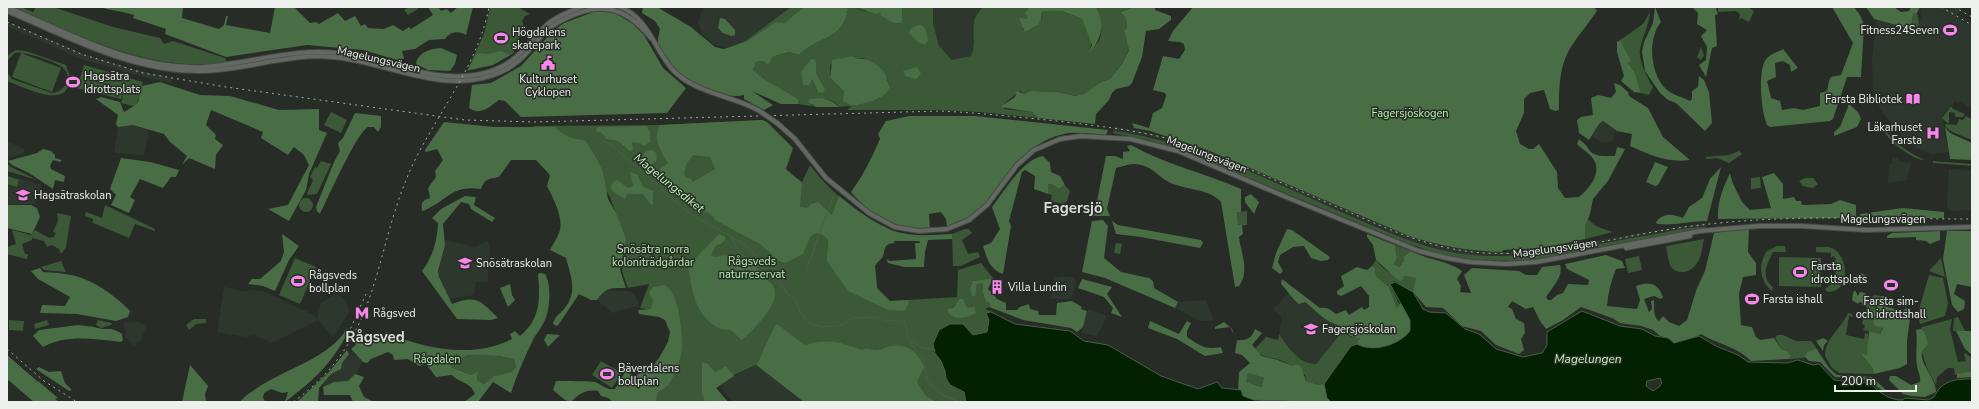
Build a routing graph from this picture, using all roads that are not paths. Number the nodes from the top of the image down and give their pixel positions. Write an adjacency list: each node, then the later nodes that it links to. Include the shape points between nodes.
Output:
1 (7, 7): 2 (main road, Magelungsvägen, via 117,53 169,65 222,65 291,53 325,52 367,58 419,73 464,76 483,74 506,65 519,56 554,19)
2 (582, 7)
3 (620, 7): 5 (main road, Magelungsvägen, via 641,21)
4 (7, 11): 5 (main road, Magelungsvägen, via 113,56 144,65 189,70 223,70 279,59 319,56 350,59 423,78 475,80 512,67 554,25 570,16 595,8 622,12 639,24)
5 (652, 39): 6 (main road, Magelungsvägen, bridge, via 669,66 686,81 758,110 795,139 818,170 834,185 881,221 910,230 947,229 969,220 987,205 1026,157 1051,142 1071,136 1131,140 1178,151 1419,250 1480,263 1554,260 1660,241 1700,231 1774,226 1867,230)
6 (1972, 227)

